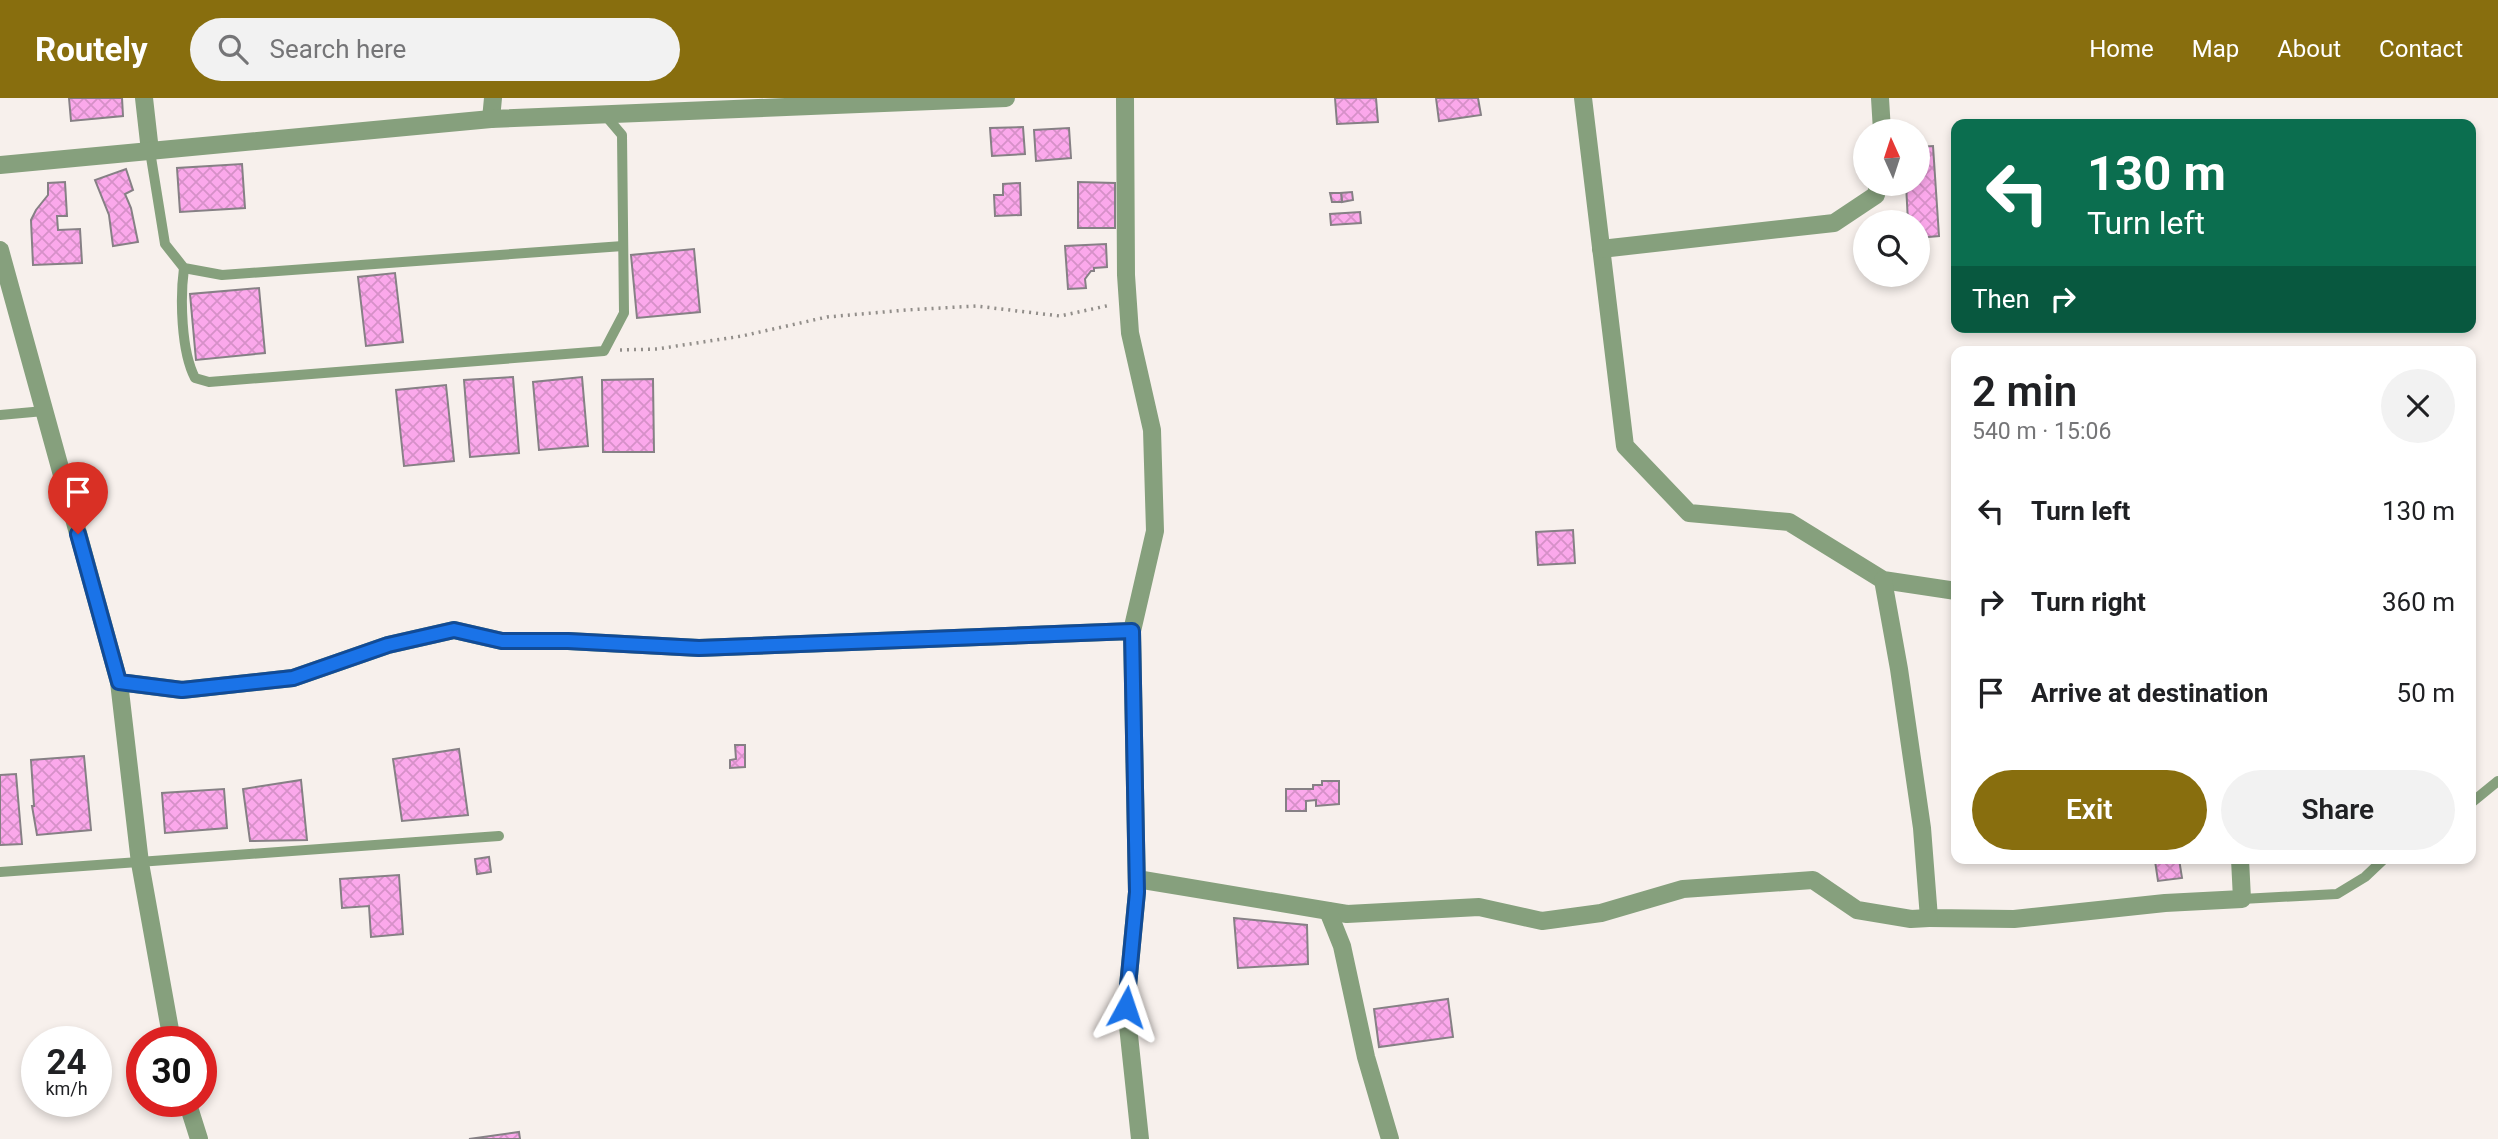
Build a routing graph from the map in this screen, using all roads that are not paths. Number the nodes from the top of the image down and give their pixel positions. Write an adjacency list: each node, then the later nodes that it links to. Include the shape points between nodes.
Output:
1 (144, 98): 11 (street)
2 (493, 98): 9 (street)
3 (1006, 98): 7 (street)
4 (1125, 98): 22 (street, via 1130,333 1152,430 1155,531)
5 (1583, 98): 15 (street)
6 (1880, 98): 10 (street)
7 (835, 102): 8 (street)
8 (604, 114): 9 (street); 14 (lane, via 622,135)
9 (491, 119): 11 (street)
10 (1881, 119)
11 (150, 151): 12 (street); 17 (lane, via 165,244)
12 (0, 166)
13 (1874, 196): 15 (street, via 1834,223)
14 (623, 246): 17 (lane, via 222,275); 17 (lane, via 624,313 604,351 209,382 195,378 189,366 180,295)
15 (1601, 249): 20 (street, via 1625,446 1689,513 1788,522)
16 (0, 250): 18 (street)
17 (184, 268)
18 (44, 411): 19 (lane); 23 (street)
19 (0, 415)
20 (1883, 580): 21 (street); 34 (street, via 1922,828)
21 (1951, 590)
22 (1132, 631): 23 (street, via 699,648 502,641 454,630 388,645 293,678 182,690); 31 (street)
23 (119, 682): 27 (street)
24 (2498, 781): 25 (lane)
25 (2476, 799)
26 (499, 836): 27 (lane)
27 (140, 863): 30 (lane); 35 (street)
28 (2240, 864): 32 (street)
29 (2379, 864): 32 (lane, via 2337,894)
30 (0, 872)
31 (1137, 879): 33 (street); 38 (street, via 1126,1007)
32 (2242, 899): 34 (street, via 2014,919)
33 (1328, 911): 34 (street, via 1347,914 1479,907 1542,921 1601,913 1683,889 1813,880 1857,910); 39 (street, via 1342,946)
34 (1929, 918)
35 (169, 1026)
36 (192, 1117): 37 (street)
37 (199, 1139)
38 (1140, 1139)
39 (1390, 1139)

